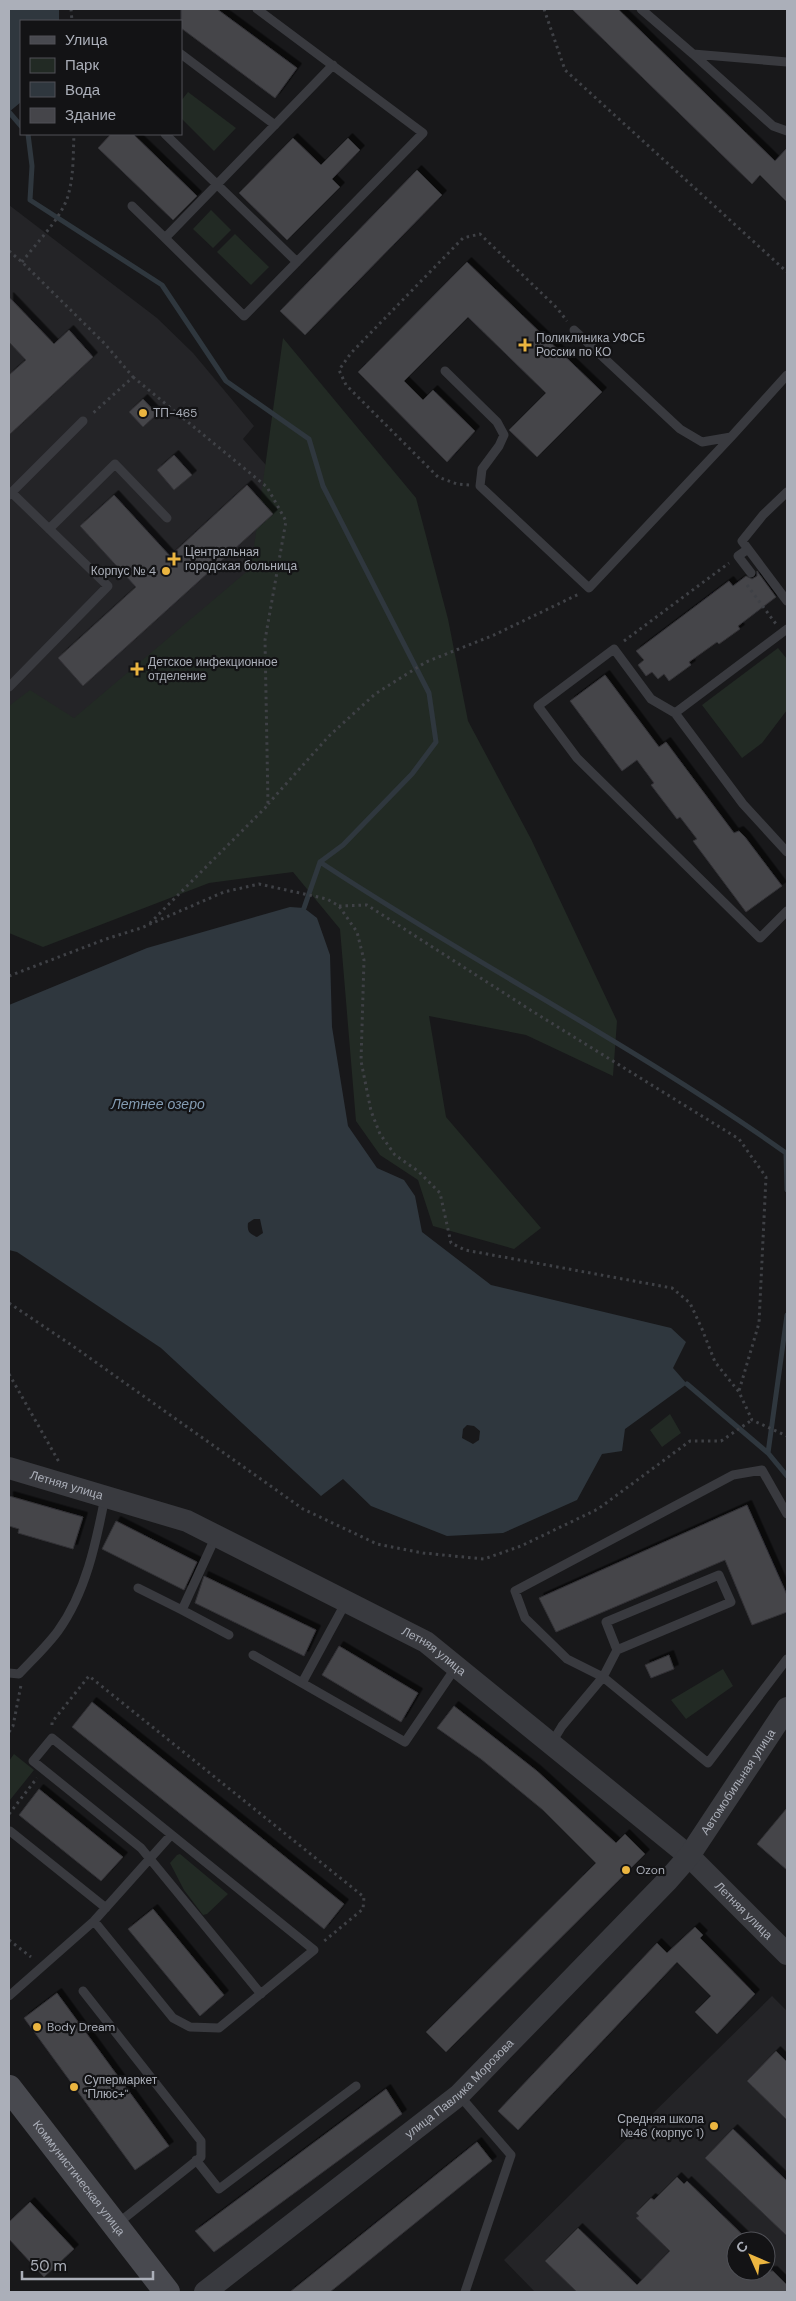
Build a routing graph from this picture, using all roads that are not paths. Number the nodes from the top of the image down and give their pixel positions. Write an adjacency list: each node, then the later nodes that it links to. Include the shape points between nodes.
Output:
1 (258, 9): 6 (lane)
2 (641, 9): 3 (lane)
3 (693, 54): 5 (lane); 8 (lane, via 773,126)
4 (182, 55): 7 (lane)
5 (787, 62)
6 (333, 66): 7 (lane); 13 (lane, via 423,132)
7 (275, 125): 10 (lane)
8 (787, 131)
9 (166, 135): 10 (lane)
10 (217, 184): 12 (lane); 13 (lane)
11 (132, 206): 12 (lane)
12 (165, 238): 13 (lane, via 244,316)
13 (297, 262)
14 (574, 330): 18 (lane, via 680,429 702,442)
15 (445, 371): 18 (lane, via 497,422 504,435 500,446 482,469 480,486 589,588)
16 (787, 375): 18 (lane)
17 (83, 421): 20 (lane)
18 (732, 438)
19 (787, 492): 23 (lane, via 742,542)
20 (10, 494): 22 (lane)
21 (167, 518): 22 (lane, via 115,464)
22 (49, 529): 27 (lane, via 108,586)
23 (748, 549): 24 (lane, via 738,556); 25 (lane)
24 (751, 573)
25 (787, 601)
26 (785, 631): 28 (lane)
27 (9, 686)
28 (675, 713): 29 (lane, via 743,804); 30 (lane, via 651,699 614,649 538,706 577,758 760,938)
29 (787, 852)
30 (787, 911)
31 (9, 1468): 32 (street, Летняя улица)
32 (105, 1497): 34 (street, Летняя улица, via 187,1521); 43 (lane, via 82,1584 58,1630 19,1674)
33 (787, 1514): 44 (lane, via 762,1470 733,1475 515,1591 525,1618 567,1659)
34 (216, 1536): 36 (street, Летняя улица); 37 (lane)
35 (138, 1588): 37 (lane)
36 (346, 1602): 42 (street, Летняя улица, via 426,1642); 45 (lane)
37 (182, 1610): 38 (lane)
38 (229, 1635)
39 (617, 1650): 39 (lane, via 606,1622 719,1575 731,1602); 44 (lane)
40 (253, 1655): 45 (lane)
41 (787, 1658): 44 (lane, via 708,1763)
42 (456, 1666): 45 (lane, via 405,1742); 47 (street, Летняя улица)
43 (9, 1673)
44 (603, 1677): 47 (lane)
45 (302, 1683)
46 (787, 1708): 50 (street, Автомобильная улица)
47 (551, 1744): 50 (street, Летняя улица)
48 (10, 1831): 52 (lane)
49 (171, 1834): 51 (lane); 51 (lane, via 52,1738 33,1761); 56 (lane, via 314,1950)
50 (689, 1856): 54 (street, Летняя улица); 60 (street, улица Павлика Морозова)
51 (150, 1858): 52 (lane); 56 (lane)
52 (106, 1908): 53 (lane)
53 (94, 1921): 56 (lane, via 173,2018 190,2027 219,2028); 57 (lane)
54 (787, 1954)
55 (83, 1992): 61 (lane, via 201,2142 201,2156)
56 (261, 1994)
57 (9, 1996)
58 (356, 2086): 61 (lane, via 219,2189)
59 (9, 2088): 62 (main road, Коммунистическая улица)
60 (459, 2095): 64 (street, улица Павлика Морозова); 65 (lane, via 512,2154)
61 (196, 2160): 62 (lane)
62 (116, 2224): 63 (main road, Коммунистическая улица)
63 (167, 2292)
64 (205, 2292)
65 (464, 2292)

